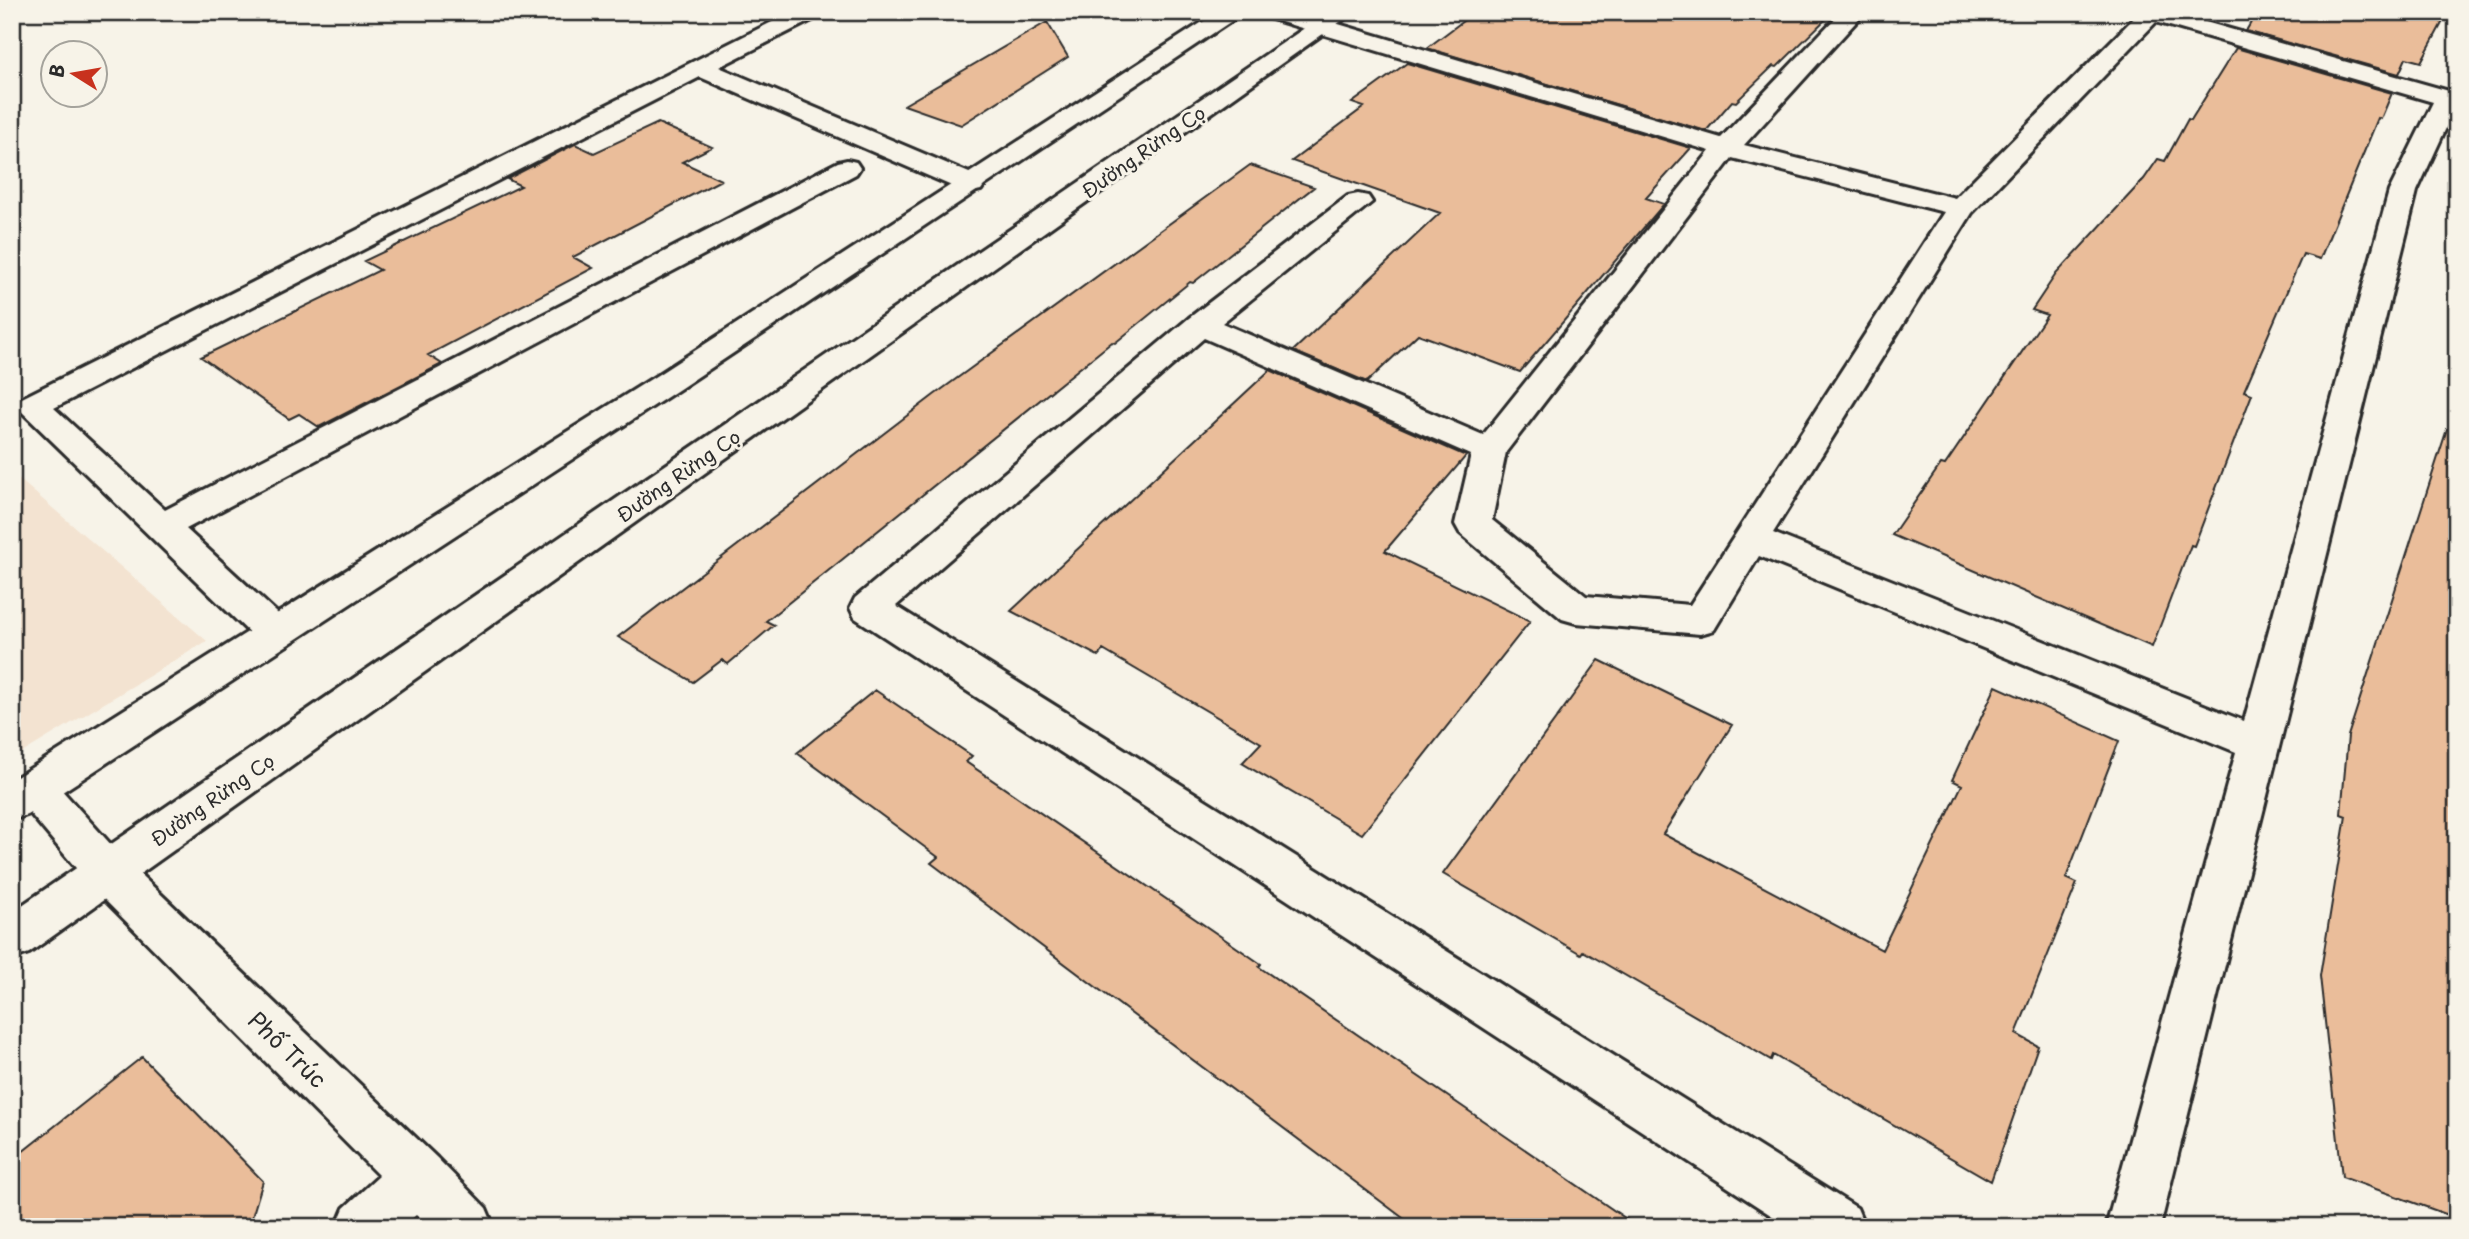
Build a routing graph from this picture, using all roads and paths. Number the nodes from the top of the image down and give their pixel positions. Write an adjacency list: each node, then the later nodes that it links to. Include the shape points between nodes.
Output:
1 (810, 12): 7 (street)
2 (1234, 12): 11 (street)
3 (1273, 12): 6 (street)
4 (1854, 12): 9 (street)
5 (2152, 13): 8 (street); 13 (street)
6 (1332, 20): 9 (street); 21 (street, Đường Rừng Cọ)
7 (700, 68): 11 (street); 16 (street, via 32,406)
8 (2452, 90): 19 (street, via 2403,191)
9 (1726, 148): 13 (street); 15 (street)
10 (847, 169): 16 (street)
11 (971, 184): 18 (street)
12 (1358, 202): 14 (street)
13 (1961, 208): 17 (street)
14 (1200, 325): 15 (street); 26 (street, via 869,608)
15 (1489, 450): 17 (street, via 1473,524 1576,609 1700,620)
16 (161, 527): 18 (street)
17 (1752, 539): 19 (street)
18 (275, 634): 20 (street)
19 (2259, 744): 27 (street)
20 (23, 795): 21 (street, Phố Trúc)
21 (107, 872): 22 (street, Đường Rừng Cọ); 23 (street, Phố Trúc)
22 (12, 937)
23 (418, 1177): 24 (street); 25 (street, Phố Trúc)
24 (363, 1227)
25 (467, 1227)
26 (1838, 1227)
27 (2133, 1227)

